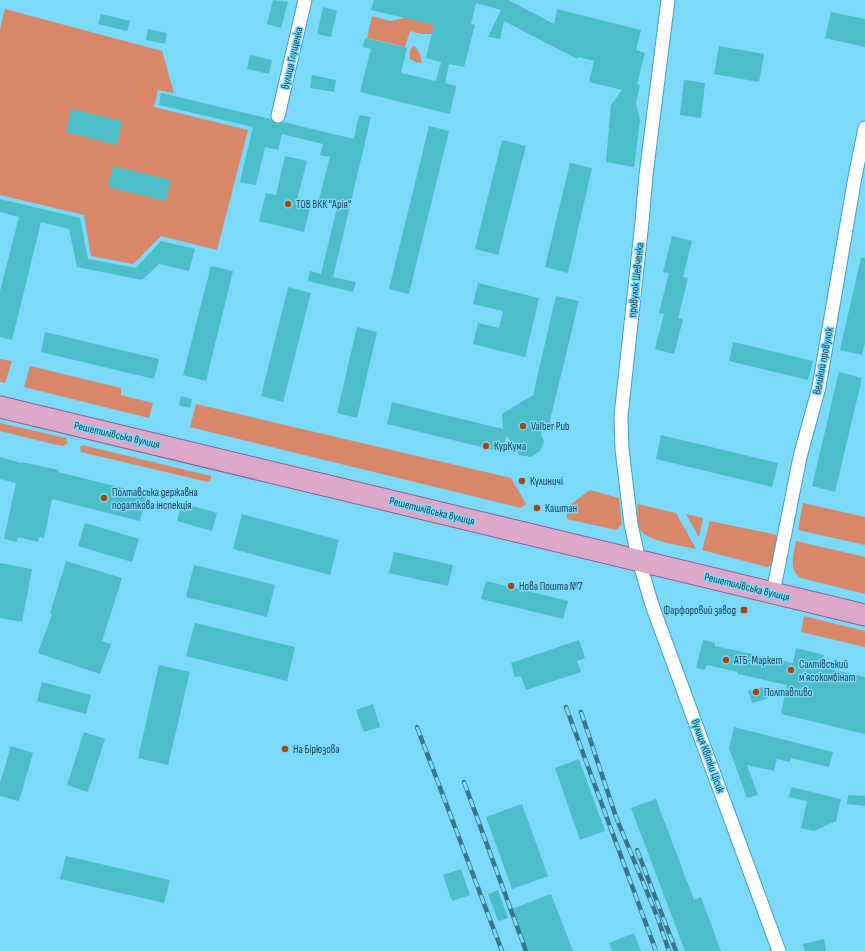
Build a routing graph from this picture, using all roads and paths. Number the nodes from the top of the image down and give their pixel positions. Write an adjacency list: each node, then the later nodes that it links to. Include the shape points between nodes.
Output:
1 (305, 0): 3 (street, вулиця Глущенка)
2 (668, 0): 6 (street, провулок Шевченка, via 647,168 621,416 622,449 631,524)
3 (278, 116)
4 (865, 128): 7 (street, Великий провулок, via 819,387 800,457)
5 (0, 407): 6 (main road, Решетилівська вулиця)
6 (639, 560): 7 (main road, Решетилівська вулиця); 9 (street, вулиця Квітки Цісик, via 652,605)
7 (773, 593): 8 (main road, Решетилівська вулиця)
8 (865, 615)
9 (779, 951)

